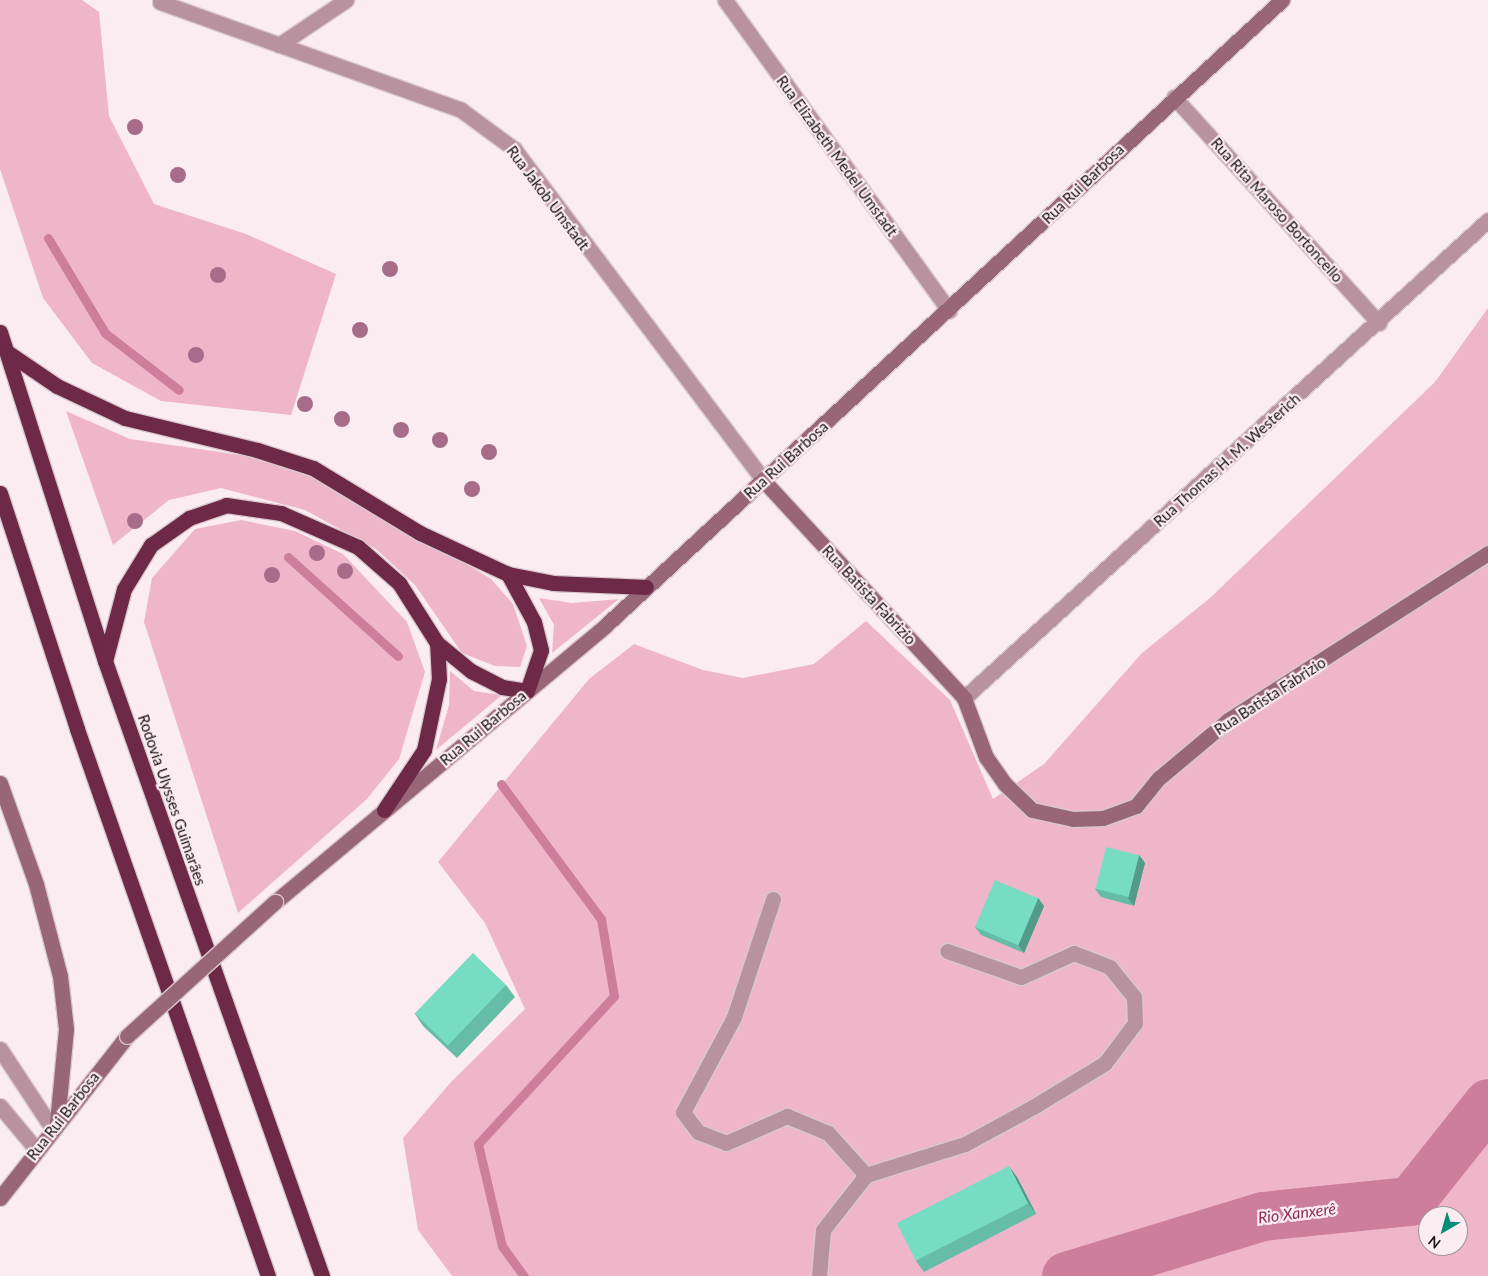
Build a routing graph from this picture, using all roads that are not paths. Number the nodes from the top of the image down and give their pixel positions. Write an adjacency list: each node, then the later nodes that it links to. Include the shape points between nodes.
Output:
1 (346, 0): 5 (street)
2 (725, 0): 8 (street, Rua Elizabeth Medel Umstadt)
3 (1282, 0): 6 (main road, Rua Rui Barbosa)
4 (160, 2): 5 (street, Rua Jakob Umstadt)
5 (280, 45): 12 (street, Rua Jakob Umstadt, via 461,110 514,148)
6 (1174, 97): 8 (main road, Rua Rui Barbosa); 9 (street, Rua Rita Maroso Bortoncello)
7 (1488, 220): 9 (street, Rua Thomas H. M. Westerich)
8 (949, 311): 12 (main road, Rua Rui Barbosa)
9 (1379, 323): 20 (street, Rua Thomas H. M. Westerich)
10 (0, 332): 11 (highway, Rodovia Ulysses Guimarães)
11 (7, 352): 15 (highway, via 57,386 126,418 257,450 313,468 420,533); 18 (highway, Rodovia Ulysses Guimarães)
12 (763, 480): 16 (main road, Rua Rui Barbosa); 20 (main road, Rua Batista Fabrizio)
13 (0, 493): 31 (highway, via 89,766)
14 (1488, 553): 20 (main road, Rua Batista Fabrizio, via 1228,720 1159,778 1136,806 1103,818 1073,819 1032,810 1005,784 986,757)
15 (508, 574): 16 (highway, via 581,586); 19 (highway, via 534,622 541,650)
16 (646, 587): 19 (main road, Rua Rui Barbosa)
17 (437, 642): 18 (highway, via 398,583 358,546 281,513 226,505 189,518 150,545 124,589); 19 (highway, via 471,671 502,687); 22 (highway, via 439,679 424,750)
18 (105, 661): 32 (highway, Rodovia Ulysses Guimarães, via 288,1191)
19 (527, 691): 22 (main road, Rua Rui Barbosa)
20 (964, 698)
21 (0, 783): 27 (main road, via 36,884 60,976 66,1030)
22 (384, 810): 27 (main road, Rua Rui Barbosa, bridge, via 275,902 127,1036)
23 (773, 899): 29 (street, via 734,1017 683,1112 698,1132 726,1143 787,1116 828,1133)
24 (947, 951): 29 (street, via 1021,977 1074,952 1110,967 1134,997 1135,1023 1105,1063 1033,1107 965,1144)
25 (0, 1049): 27 (street)
26 (0, 1106): 28 (street)
27 (54, 1125): 28 (main road, Rua Rui Barbosa)
28 (36, 1149): 30 (main road, Rua Rui Barbosa)
29 (866, 1175): 33 (street, via 823,1230)
30 (0, 1198)
31 (268, 1276)
32 (322, 1276)
33 (819, 1276)

